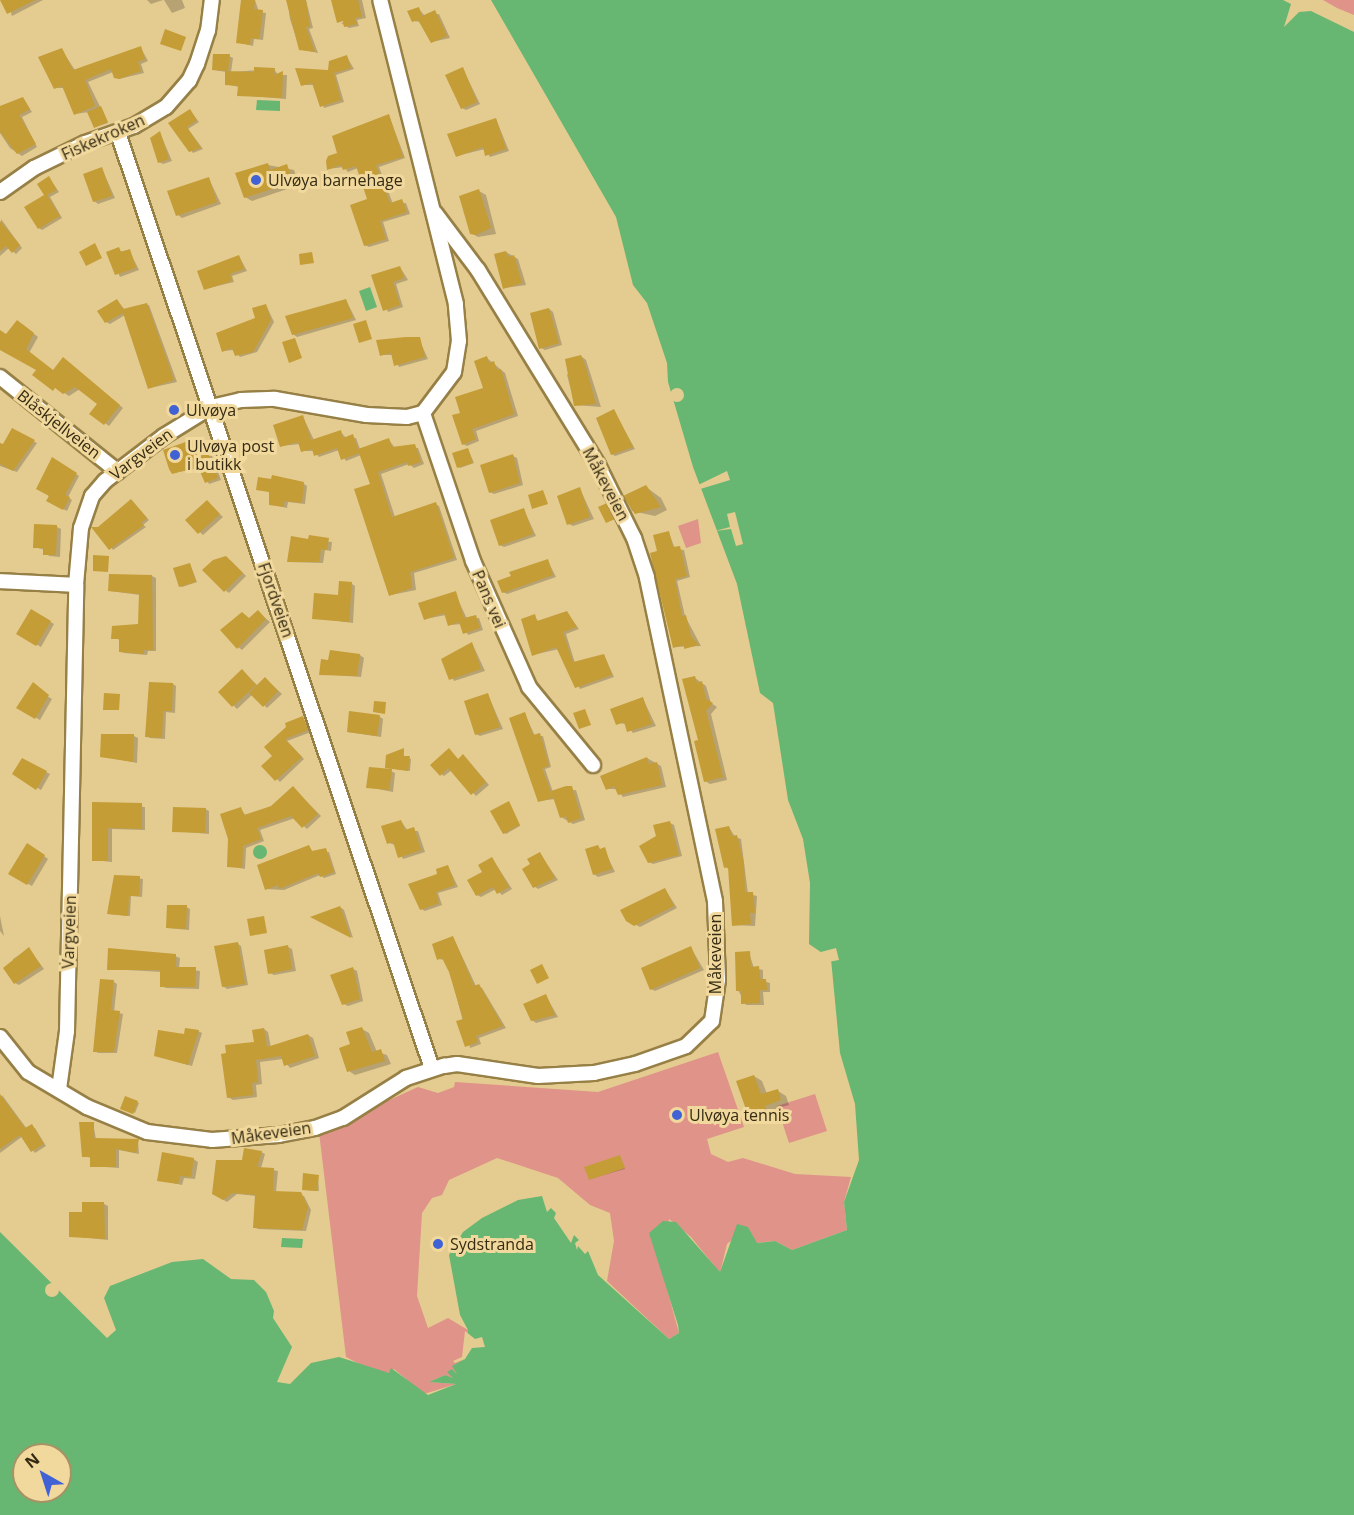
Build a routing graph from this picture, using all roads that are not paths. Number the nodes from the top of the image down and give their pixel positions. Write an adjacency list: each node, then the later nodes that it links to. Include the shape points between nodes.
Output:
1 (212, 0): 3 (street, Fiskekroken, via 208,31 189,81 165,107)
2 (380, 0): 5 (street)
3 (118, 133): 4 (street, Fiskekroken, via 66,152); 7 (street, Fjordveien)
4 (0, 192)
5 (435, 213): 8 (street, via 456,304 459,341 454,372); 14 (street, Måkeveien, via 478,270 598,465 634,538 647,577 715,901 718,980 715,1009 707,1030 687,1047 646,1060 594,1072 538,1076 457,1064)
6 (0, 377): 9 (street, Blåskjellveien)
7 (211, 406): 8 (street, Vargveien, via 275,399 381,417); 9 (street, Vargveien); 14 (street, Fjordveien)
8 (423, 413): 12 (street, Pans vei, via 473,561 529,687)
9 (118, 472): 11 (street, Vargveien, via 92,496 85,512)
10 (0, 580): 11 (street)
11 (76, 585): 15 (street, Vargveien, via 67,1031)
12 (593, 765)
13 (0, 1037): 15 (street, Måkeveien, via 28,1072)
14 (432, 1069): 15 (street, Måkeveien, via 406,1078 343,1118 315,1128 251,1139 212,1140 147,1132 87,1107)
15 (59, 1089)

